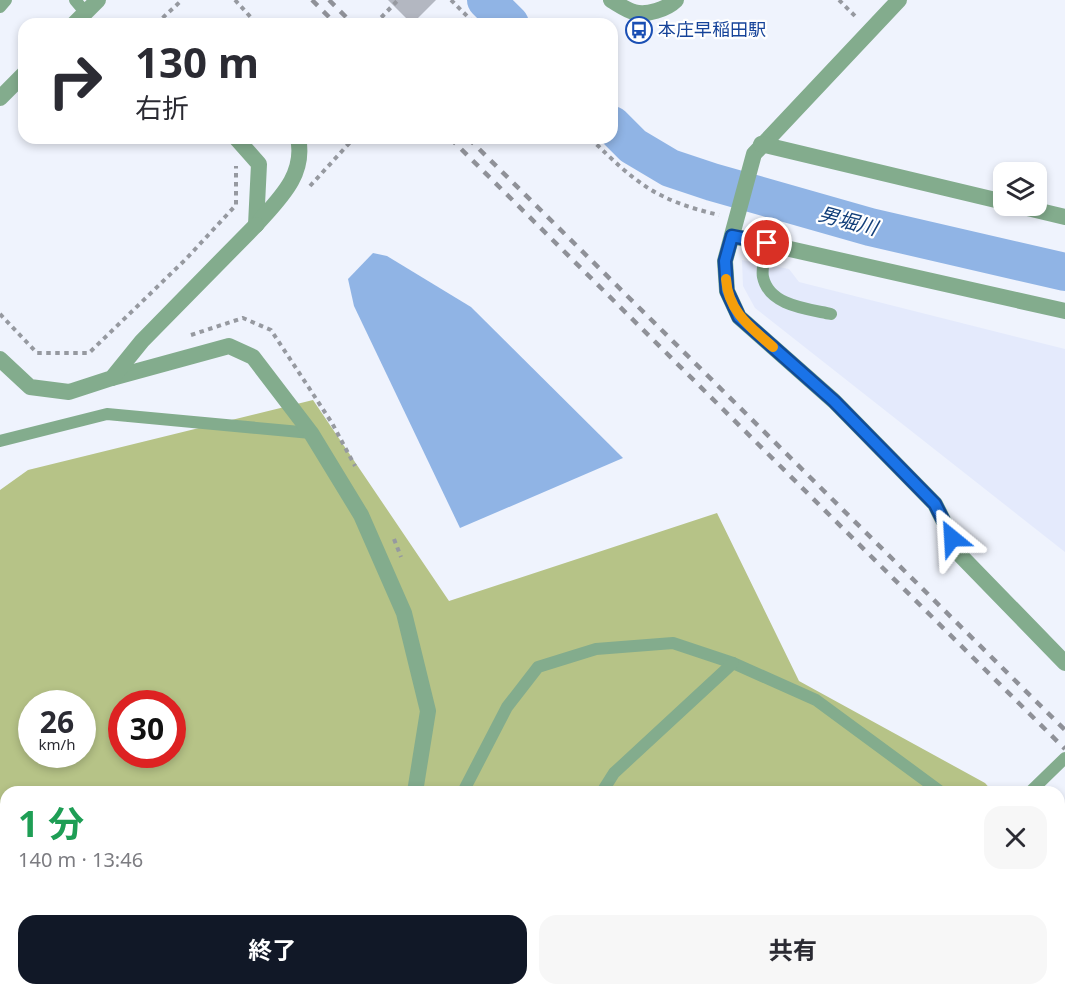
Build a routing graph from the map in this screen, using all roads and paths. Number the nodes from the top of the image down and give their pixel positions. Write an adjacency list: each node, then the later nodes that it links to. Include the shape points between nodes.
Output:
1 (6, 0): 11 (lane)
2 (98, 0): 12 (street)
3 (182, 0): 13 (path)
4 (235, 0): 14 (path)
5 (398, 0): 15 (path)
6 (451, 0): 16 (path)
7 (611, 0): 8 (street, via 634,13 653,12)
8 (676, 0)
9 (839, 0): 17 (path)
10 (899, 0): 17 (street)
11 (0, 7)
12 (78, 12)
13 (162, 18)
14 (252, 18)
15 (381, 18)
16 (470, 18)
17 (870, 31): 23 (street)
18 (18, 80): 19 (street)
19 (0, 98)
20 (241, 144): 29 (street, via 259,164)
21 (299, 144): 29 (street, via 301,154 294,179)
22 (596, 144): 28 (path, via 653,194)
23 (761, 144): 25 (street); 28 (street)
24 (236, 157): 32 (path, via 236,205 89,353 37,353)
25 (993, 199)
26 (1047, 213): 27 (street)
27 (1065, 217)
28 (736, 222): 30 (street); 39 (street, via 725,261 727,291 739,317 834,401 935,504 961,556)
29 (256, 225): 35 (street, via 142,341)
30 (767, 243): 31 (street); 33 (lane, via 763,277 772,294 789,304)
31 (1065, 311)
32 (0, 314)
33 (831, 314)
34 (0, 359): 35 (street, via 30,387 69,392)
35 (112, 378): 36 (street, via 229,346 253,357)
36 (311, 433): 37 (lane, via 107,414); 41 (street, via 361,515 404,613 428,711)
37 (0, 441)
38 (733, 663): 42 (lane, via 673,643 596,649 538,667 507,707); 43 (lane, via 615,773); 44 (lane, via 816,700)
39 (1065, 663)
40 (1065, 758): 45 (lane)
41 (416, 786)
42 (466, 786)
43 (606, 786)
44 (933, 786)
45 (1036, 786)

